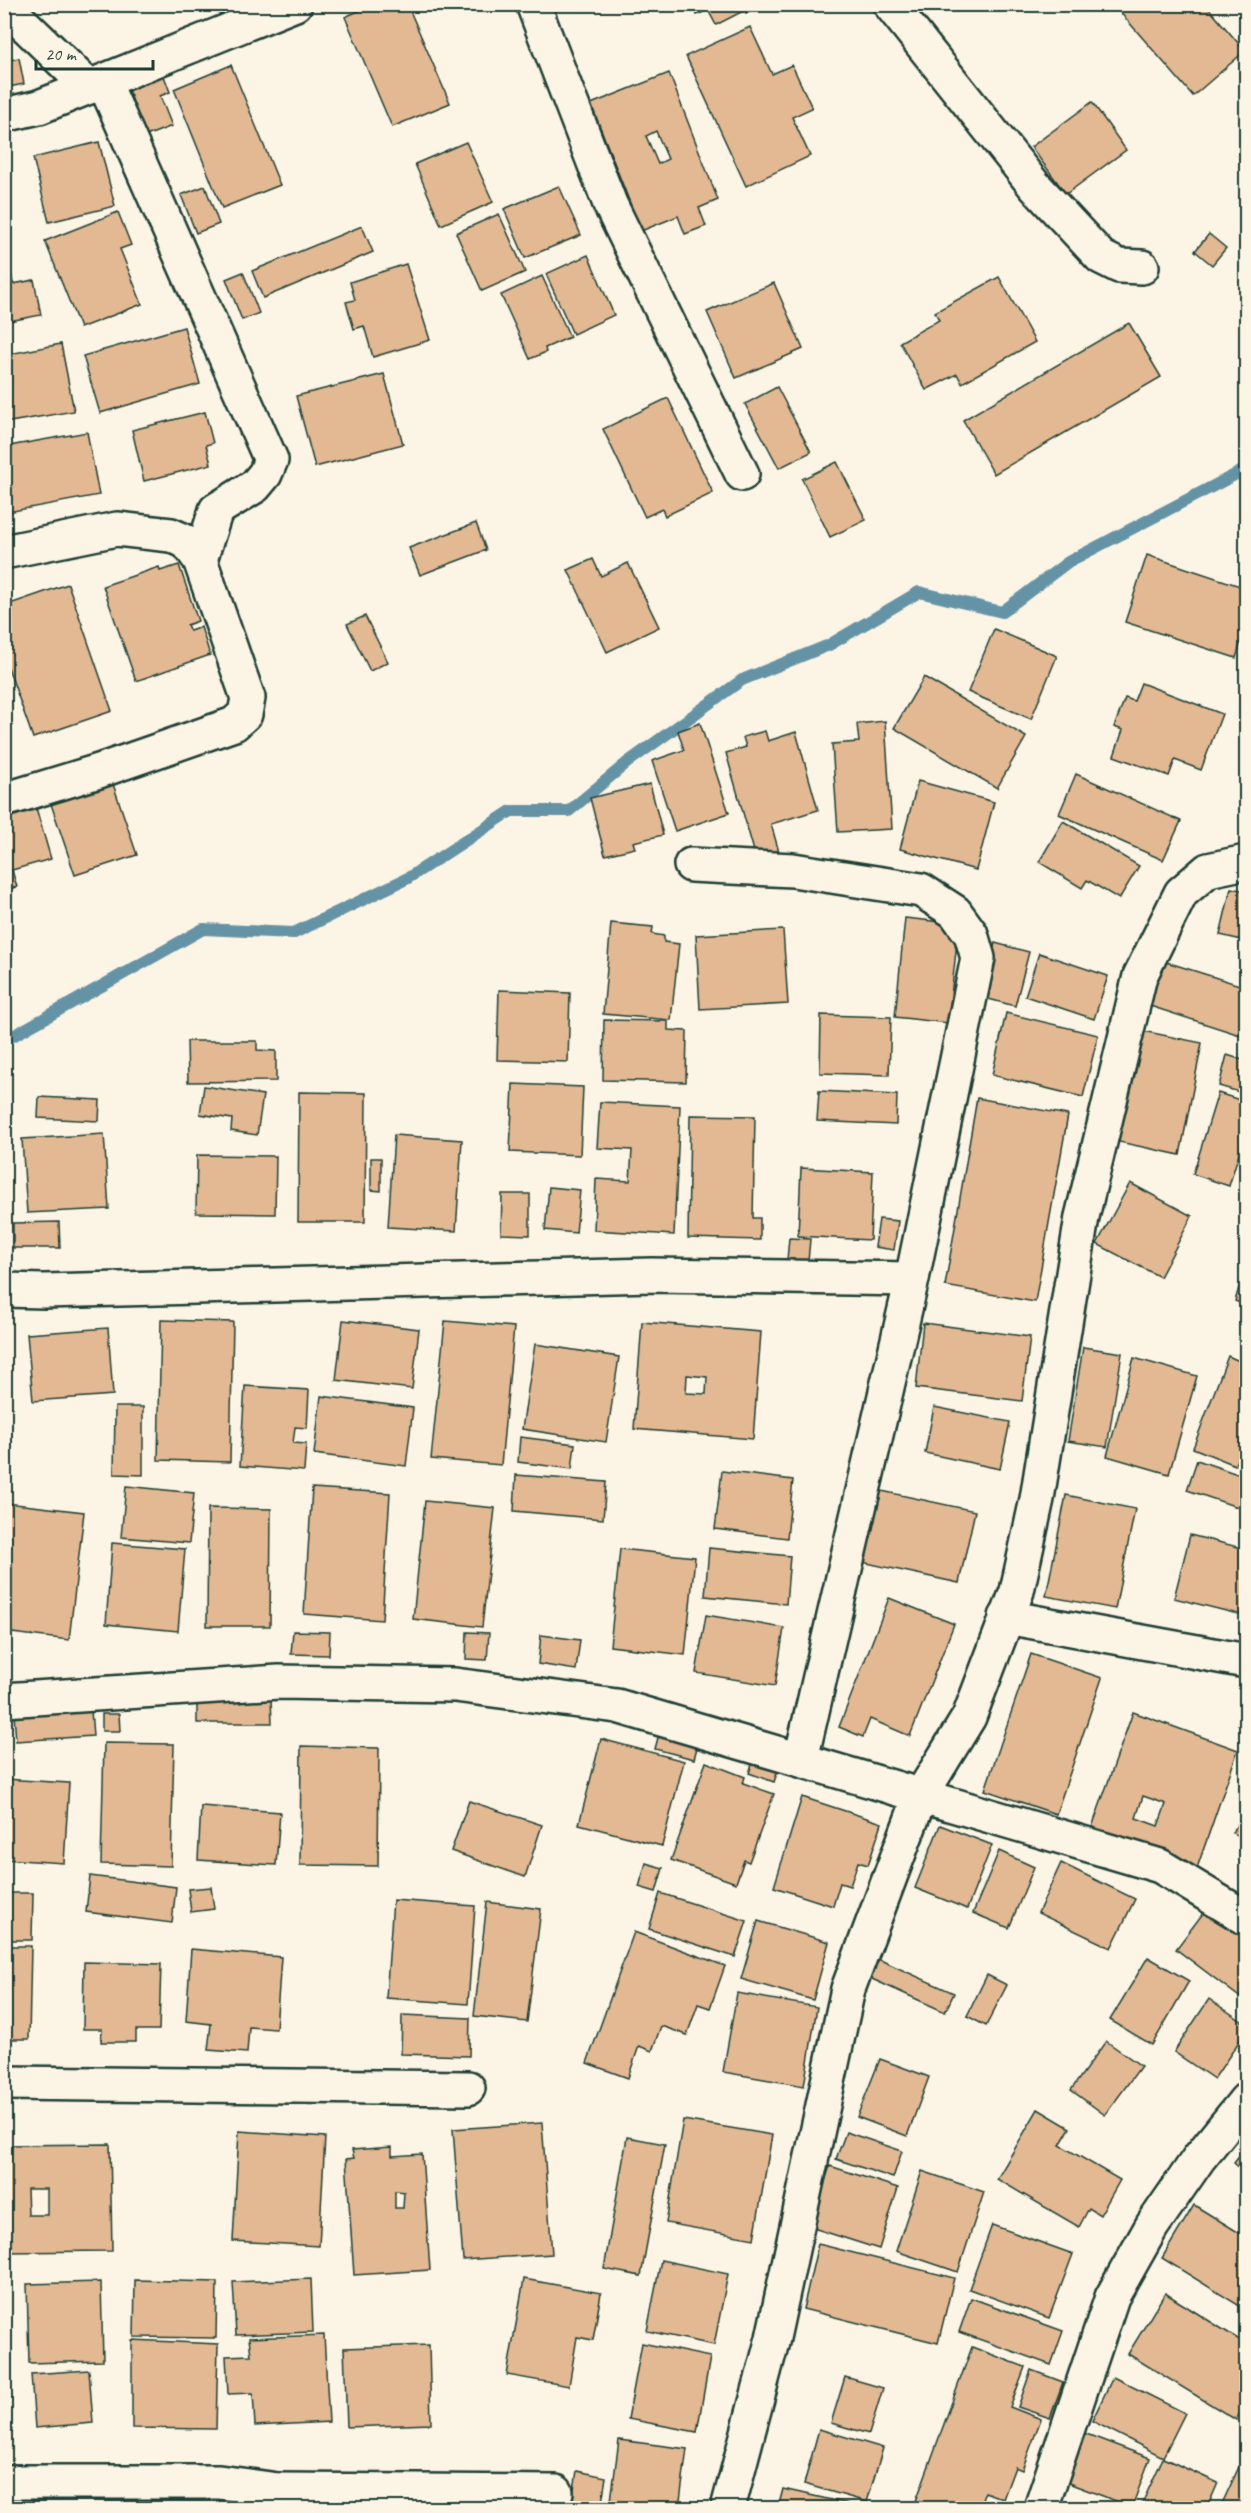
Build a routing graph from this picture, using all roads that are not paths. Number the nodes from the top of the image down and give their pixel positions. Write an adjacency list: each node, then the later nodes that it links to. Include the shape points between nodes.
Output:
1 (295, 4): 5 (street)
2 (533, 4): 8 (street, via 610,204)
3 (890, 4): 7 (street, via 1034,185 1101,257 1119,266)
4 (4, 5): 5 (street)
5 (96, 85): 6 (street, via 39,107); 10 (street, via 271,460 255,486 216,510)
6 (4, 115)
7 (1142, 267)
8 (742, 474)
9 (4, 552): 10 (street, via 117,529 171,535 187,542)
10 (200, 560): 11 (street, via 248,698 245,714 234,724)
11 (4, 800)
12 (1246, 862): 16 (street, via 1208,870 1181,892 1140,976 1082,1217 1037,1499 1017,1591)
13 (691, 865): 14 (street, via 793,870 921,890 955,912 971,934 978,958)
14 (912, 1279): 15 (street, via 651,1275); 19 (street)
15 (4, 1290)
16 (1006, 1617): 17 (street); 20 (street, via 969,1717)
17 (1246, 1661)
18 (4, 1700): 19 (street, via 279,1682 455,1685 617,1706)
19 (801, 1759): 20 (street)
20 (920, 1797): 21 (street, via 1160,1866); 28 (street, via 848,1989 773,2338)
21 (1246, 1918)
22 (4, 2084): 23 (street)
23 (468, 2088)
24 (1246, 2100): 29 (street, via 1198,2158 1152,2226 1112,2297)
25 (4, 2482): 27 (street, via 219,2482)
26 (556, 2492): 27 (street)
27 (289, 2499)
28 (728, 2508)
29 (1041, 2508)

